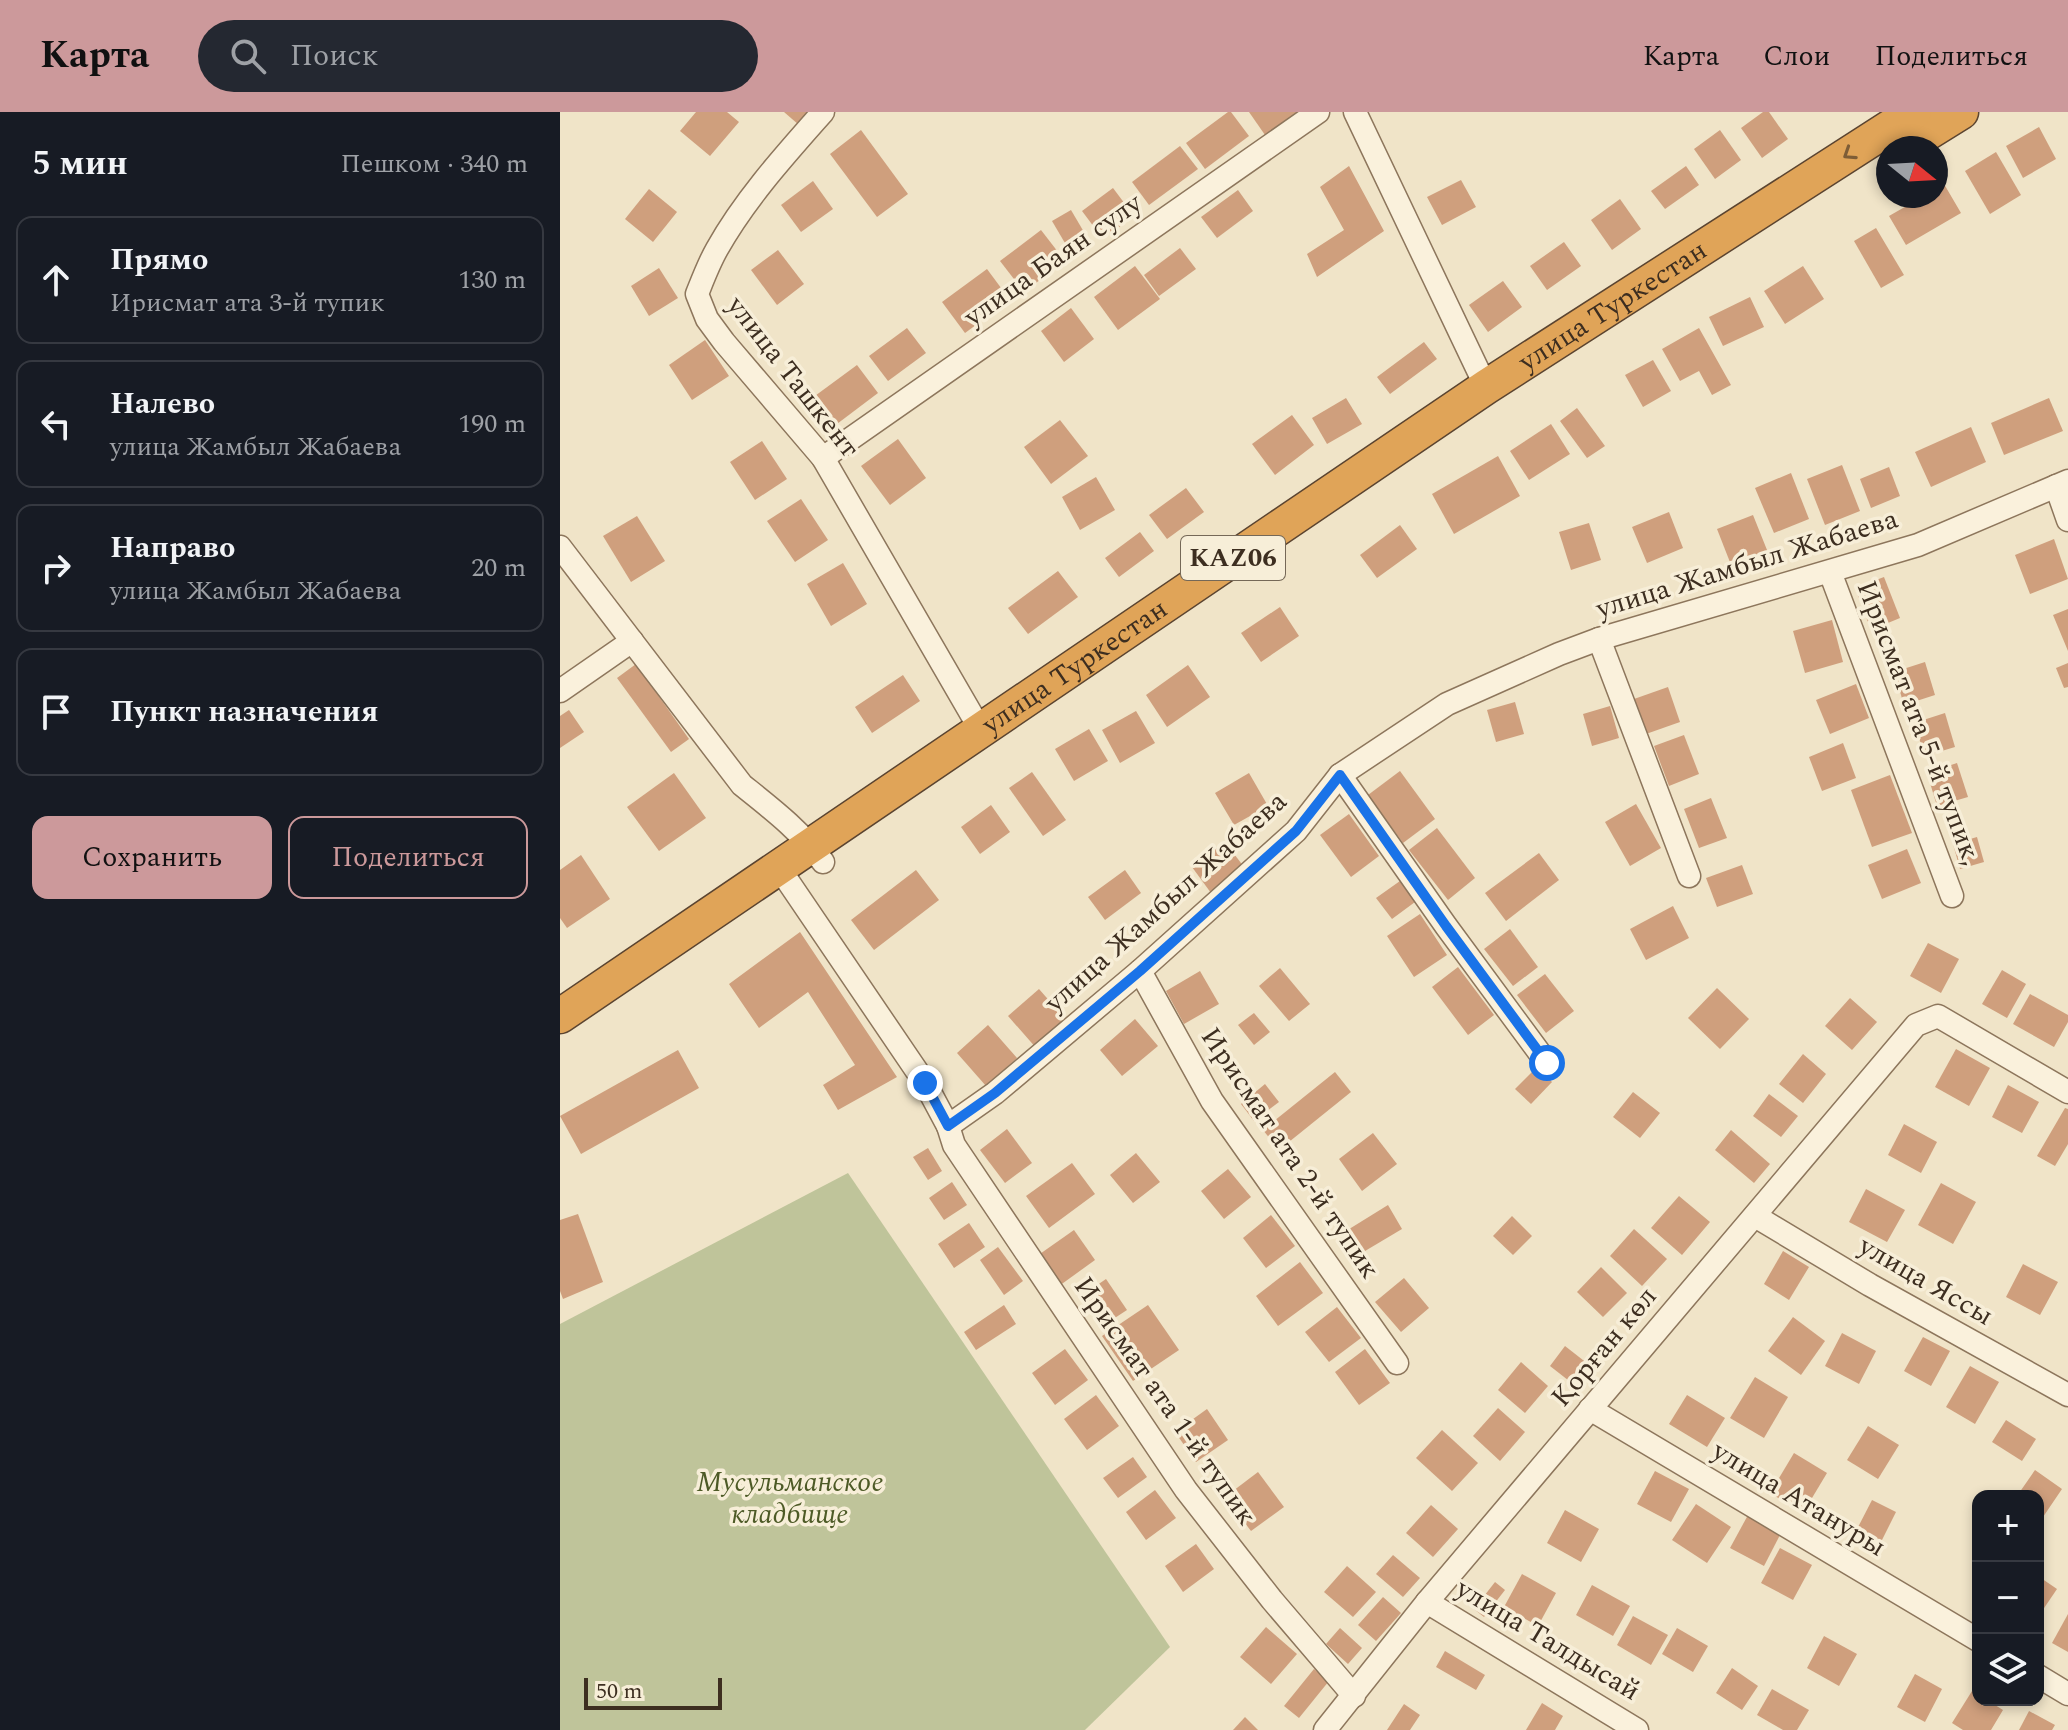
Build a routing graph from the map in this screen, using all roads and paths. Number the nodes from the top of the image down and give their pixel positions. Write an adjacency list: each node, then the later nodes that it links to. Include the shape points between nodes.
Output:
1 (823, 112): 9 (street, улица Ташкент, via 740,213 697,294 724,342)
2 (1318, 112): 9 (street, улица Баян сулу)
3 (1355, 112): 8 (street)
4 (1914, 112): 8 (highway, улица Туркестан / KАZ06, one-way to 8)
5 (1961, 112): 6 (highway)
6 (1922, 136)
7 (1876, 165): 19 (highway, улица Туркестан / KАZ06, via 1498,405)
8 (1486, 387): 17 (highway, улица Туркестан / KАZ06)
9 (823, 458): 17 (street, улица Ташкент)
10 (2062, 484): 11 (street); 13 (street, улица Жамбыл Жабаева, via 1918,545)
11 (2068, 520)
12 (560, 547): 15 (street)
13 (1830, 572): 14 (street, улица Жамбыл Жабаева); 22 (street, Ирисмат ата 5-й тупик,)
14 (1599, 639): 18 (street, улица Жамбыл Жабаева, via 1447,704); 20 (street)
15 (632, 641): 16 (street); 19 (street, via 742,785 776,810)
16 (560, 691)
17 (980, 729): 19 (highway, улица Туркестан / KАZ06)
18 (1340, 775): 23 (street, улица Жамбыл Жабаева, via 1296,831); 26 (street)
19 (817, 854): 21 (highway, улица Туркестан / KАZ06)
20 (1689, 876)
21 (784, 877): 24 (highway, улица Туркестан / KАZ06); 25 (highway, улица Туркестан / KАZ06); 28 (street, via 925,1083)
22 (1952, 896)
23 (1140, 971): 28 (street, улица Жамбыл Жабаева); 30 (street, Ирисмат ата 2-й тупик, via 1212,1101)
24 (560, 1016)
25 (560, 1041)
26 (1547, 1063)
27 (2068, 1092): 29 (street, Қорған көл, via 1938,1016 1916,1025)
28 (948, 1126): 37 (street, Ирисмат ата 1-й тупик, via 954,1145 1186,1490)
29 (1755, 1216): 31 (street, улица Яссы); 32 (street, Қорған көл)
30 (1397, 1363)
31 (2068, 1395)
32 (1590, 1409): 33 (street, Қорған көл); 34 (street, улица Атануры)
33 (1427, 1602): 37 (street, Қорған көл); 39 (street, улица Талдысай)
34 (1972, 1636)
35 (2044, 1680): 36 (street)
36 (2068, 1694)
37 (1354, 1696): 38 (street, Қорған көл)
38 (1325, 1730)
39 (1637, 1730)

